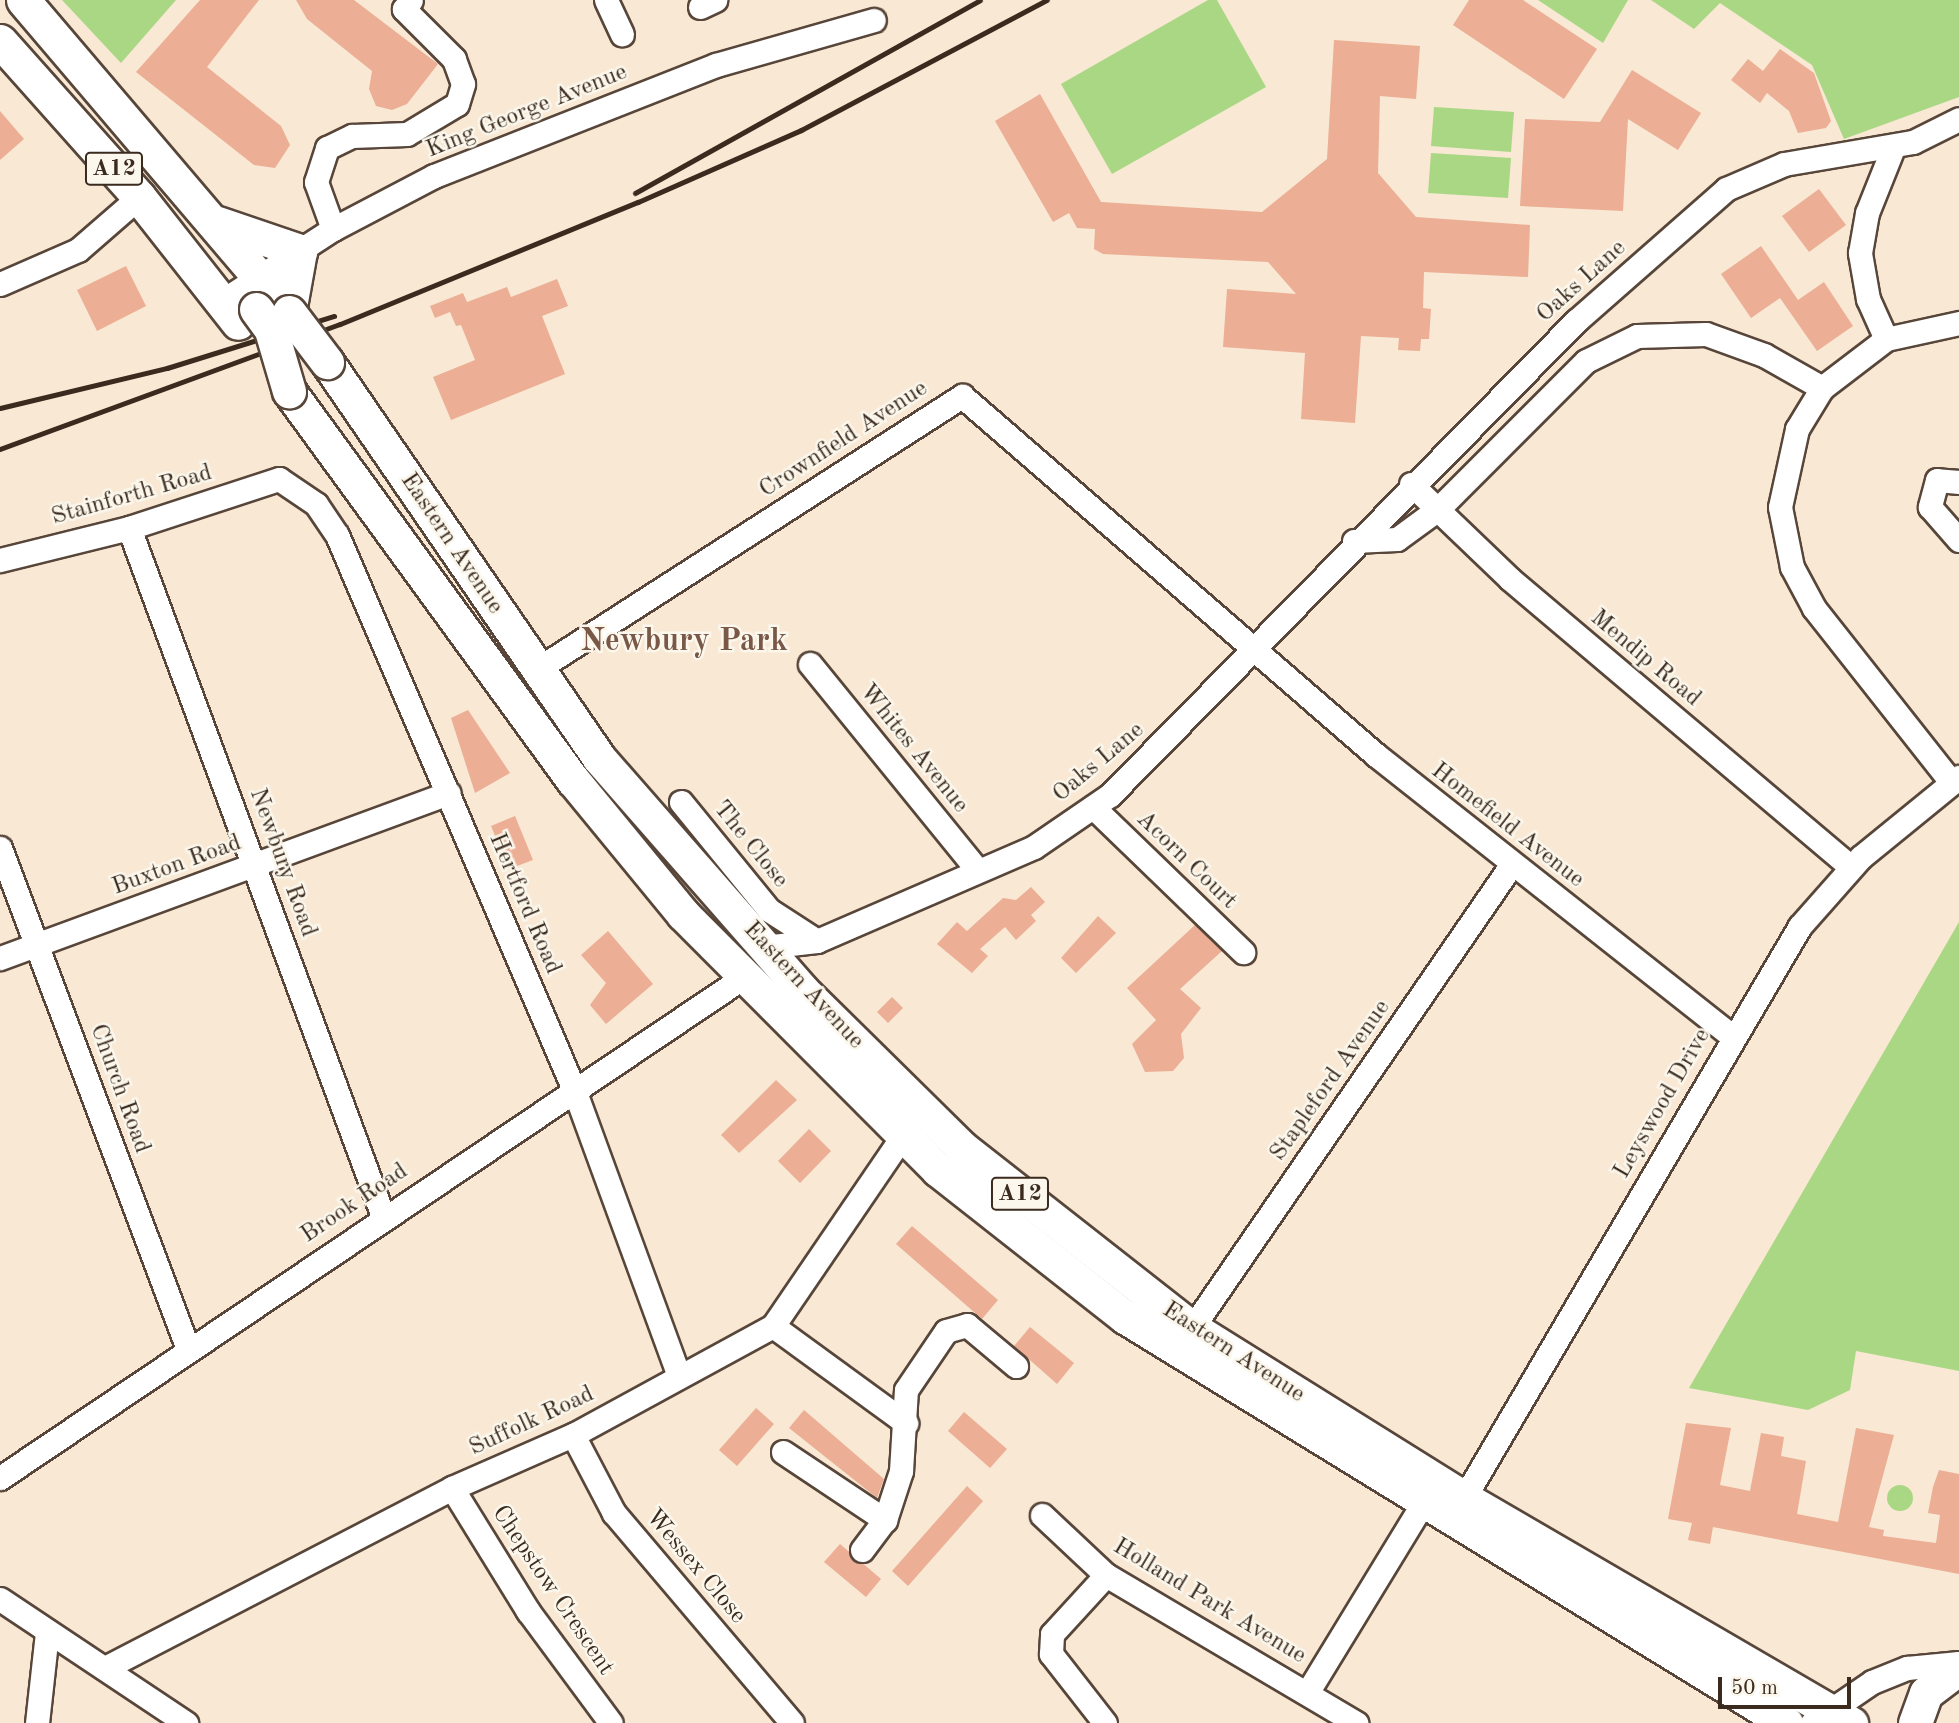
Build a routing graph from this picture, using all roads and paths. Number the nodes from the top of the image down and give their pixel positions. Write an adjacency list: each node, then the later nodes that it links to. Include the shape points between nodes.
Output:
1 (23, 0): 10 (highway, Eastern Avenue / A12)
2 (411, 0): 11 (street, via 404,9 454,59 460,94 442,118 407,134 352,136 327,148 316,182)
3 (606, 0): 5 (street)
4 (874, 20): 11 (street, King George Avenue, via 716,65 434,176)
5 (622, 35)
6 (0, 41): 9 (highway, Eastern Avenue / A12)
7 (1959, 119): 8 (street, Oaks Lane)
8 (1893, 148): 17 (street, via 1867,213 1860,253 1868,299); 23 (street, Oaks Lane, via 1784,164 1726,189 1576,321)
9 (139, 197): 13 (street, via 78,250); 14 (highway, Eastern Avenue / A12)
10 (217, 222): 12 (highway); 14 (highway, Eastern Avenue / A12)
11 (333, 229): 12 (street, King George Avenue)
12 (300, 251): 14 (street, King George Avenue); 15 (highway)
13 (0, 284)
14 (244, 302): 15 (highway, Eastern Avenue / A12); 20 (highway, Eastern Avenue / A12, via 289,391)
15 (289, 312): 19 (highway, Eastern Avenue / A12, bridge, via 327,362)
16 (1959, 323): 17 (street)
17 (1886, 340): 18 (street)
18 (1822, 388): 24 (street, via 1764,355 1706,334 1637,336 1586,361); 33 (street, via 1797,429 1784,471 1780,507 1792,567 1814,608)
19 (394, 470): 20 (highway, via 368,466); 28 (highway, via 408,516); 32 (highway, Eastern Avenue / A12)
20 (346, 471): 28 (highway, Eastern Avenue / A12)
21 (278, 479): 25 (street, Stainforth Road); 34 (street, Hertford Road, via 316,504 337,535)
22 (1959, 482): 26 (street, via 1937,480 1930,508)
23 (1411, 484): 24 (street, Mendip Road); 27 (street, Oaks Lane)
24 (1438, 509): 27 (street, via 1397,539); 40 (street, Mendip Road, via 1510,579)
25 (130, 528): 29 (street, Stainforth Road); 39 (street, Newbury Road)
26 (1959, 540)
27 (1354, 541): 30 (street, Oaks Lane)
28 (412, 554): 47 (highway, Eastern Avenue / A12, via 573,780)
29 (0, 560)
30 (1255, 649): 32 (street, Crownfield Avenue, via 962,396); 36 (street, Oaks Lane, via 1142,767); 38 (street, Homefield Avenue)
31 (810, 664): 41 (street, Whites Avenue)
32 (536, 670): 44 (highway, Eastern Avenue / A12, via 599,758)
33 (1955, 780): 40 (street, Leyswood Drive)
34 (449, 793): 39 (street, Buxton Road); 50 (street, Hertford Road)
35 (681, 802): 42 (street, The Close, via 769,910)
36 (1093, 807): 41 (street, Oaks Lane, via 1034,847); 45 (street, Acorn Court)
37 (0, 848): 43 (street, Church Road)
38 (1513, 864): 49 (street, Homefield Avenue); 54 (street, Stapleford Avenue)
39 (255, 866): 43 (street, Buxton Road); 52 (street, Newbury Road)
40 (1851, 867): 49 (street, Leyswood Drive, via 1800,926)
41 (976, 868): 42 (street, Oaks Lane)
42 (817, 940): 44 (street, Oaks Lane); 48 (street, via 807,955)
43 (37, 945): 46 (street, Buxton Road); 55 (street, Church Road)
44 (764, 947): 48 (highway, Eastern Avenue / A12)
45 (1242, 952)
46 (0, 958)
47 (742, 978): 50 (street, Brook Road); 51 (highway, Eastern Avenue / A12)
48 (801, 989): 54 (highway, Eastern Avenue / A12, via 961,1147)
49 (1733, 1037): 63 (street, Leyswood Drive)
50 (575, 1092): 52 (street, Brook Road); 57 (street, Hertford Road)
51 (904, 1134): 53 (street, Suffolk Road); 64 (highway, Eastern Avenue / A12, via 938,1170 1125,1317)
52 (383, 1216): 55 (street, Brook Road)
53 (773, 1326): 57 (street, Suffolk Road); 58 (street)
54 (1192, 1328): 63 (highway, Eastern Avenue / A12)
55 (187, 1349): 61 (street, Brook Road)
56 (1016, 1366): 58 (street, via 967,1325 946,1331 906,1390)
57 (679, 1376): 59 (street, Suffolk Road)
58 (906, 1423): 66 (street, via 901,1471)
59 (573, 1435): 62 (street, Suffolk Road); 78 (street, Wessex Close, via 614,1513)
60 (783, 1452): 66 (street)
61 (0, 1478)
62 (452, 1488): 72 (street, Suffolk Road); 77 (street, Chepstow Crescent, via 528,1611)
63 (1464, 1498): 74 (highway, Eastern Avenue / A12)
64 (1424, 1502): 73 (street); 81 (highway, Eastern Avenue / A12)
65 (1042, 1515): 68 (street, Holland Park Avenue)
66 (885, 1520): 67 (street)
67 (862, 1550)
68 (1106, 1575): 73 (street, Holland Park Avenue); 79 (street, via 1052,1634 1051,1654)
69 (0, 1599): 70 (street)
70 (47, 1632): 72 (street); 75 (street)
71 (1959, 1665): 74 (street, via 1907,1668); 82 (highway, via 1926,1692)
72 (105, 1668): 76 (street)
73 (1307, 1693): 80 (street, Holland Park Avenue)
74 (1830, 1718)
75 (37, 1723)
76 (186, 1723)
77 (611, 1723)
78 (792, 1723)
79 (1105, 1723)
80 (1356, 1723)
81 (1786, 1723)
82 (1915, 1723)

